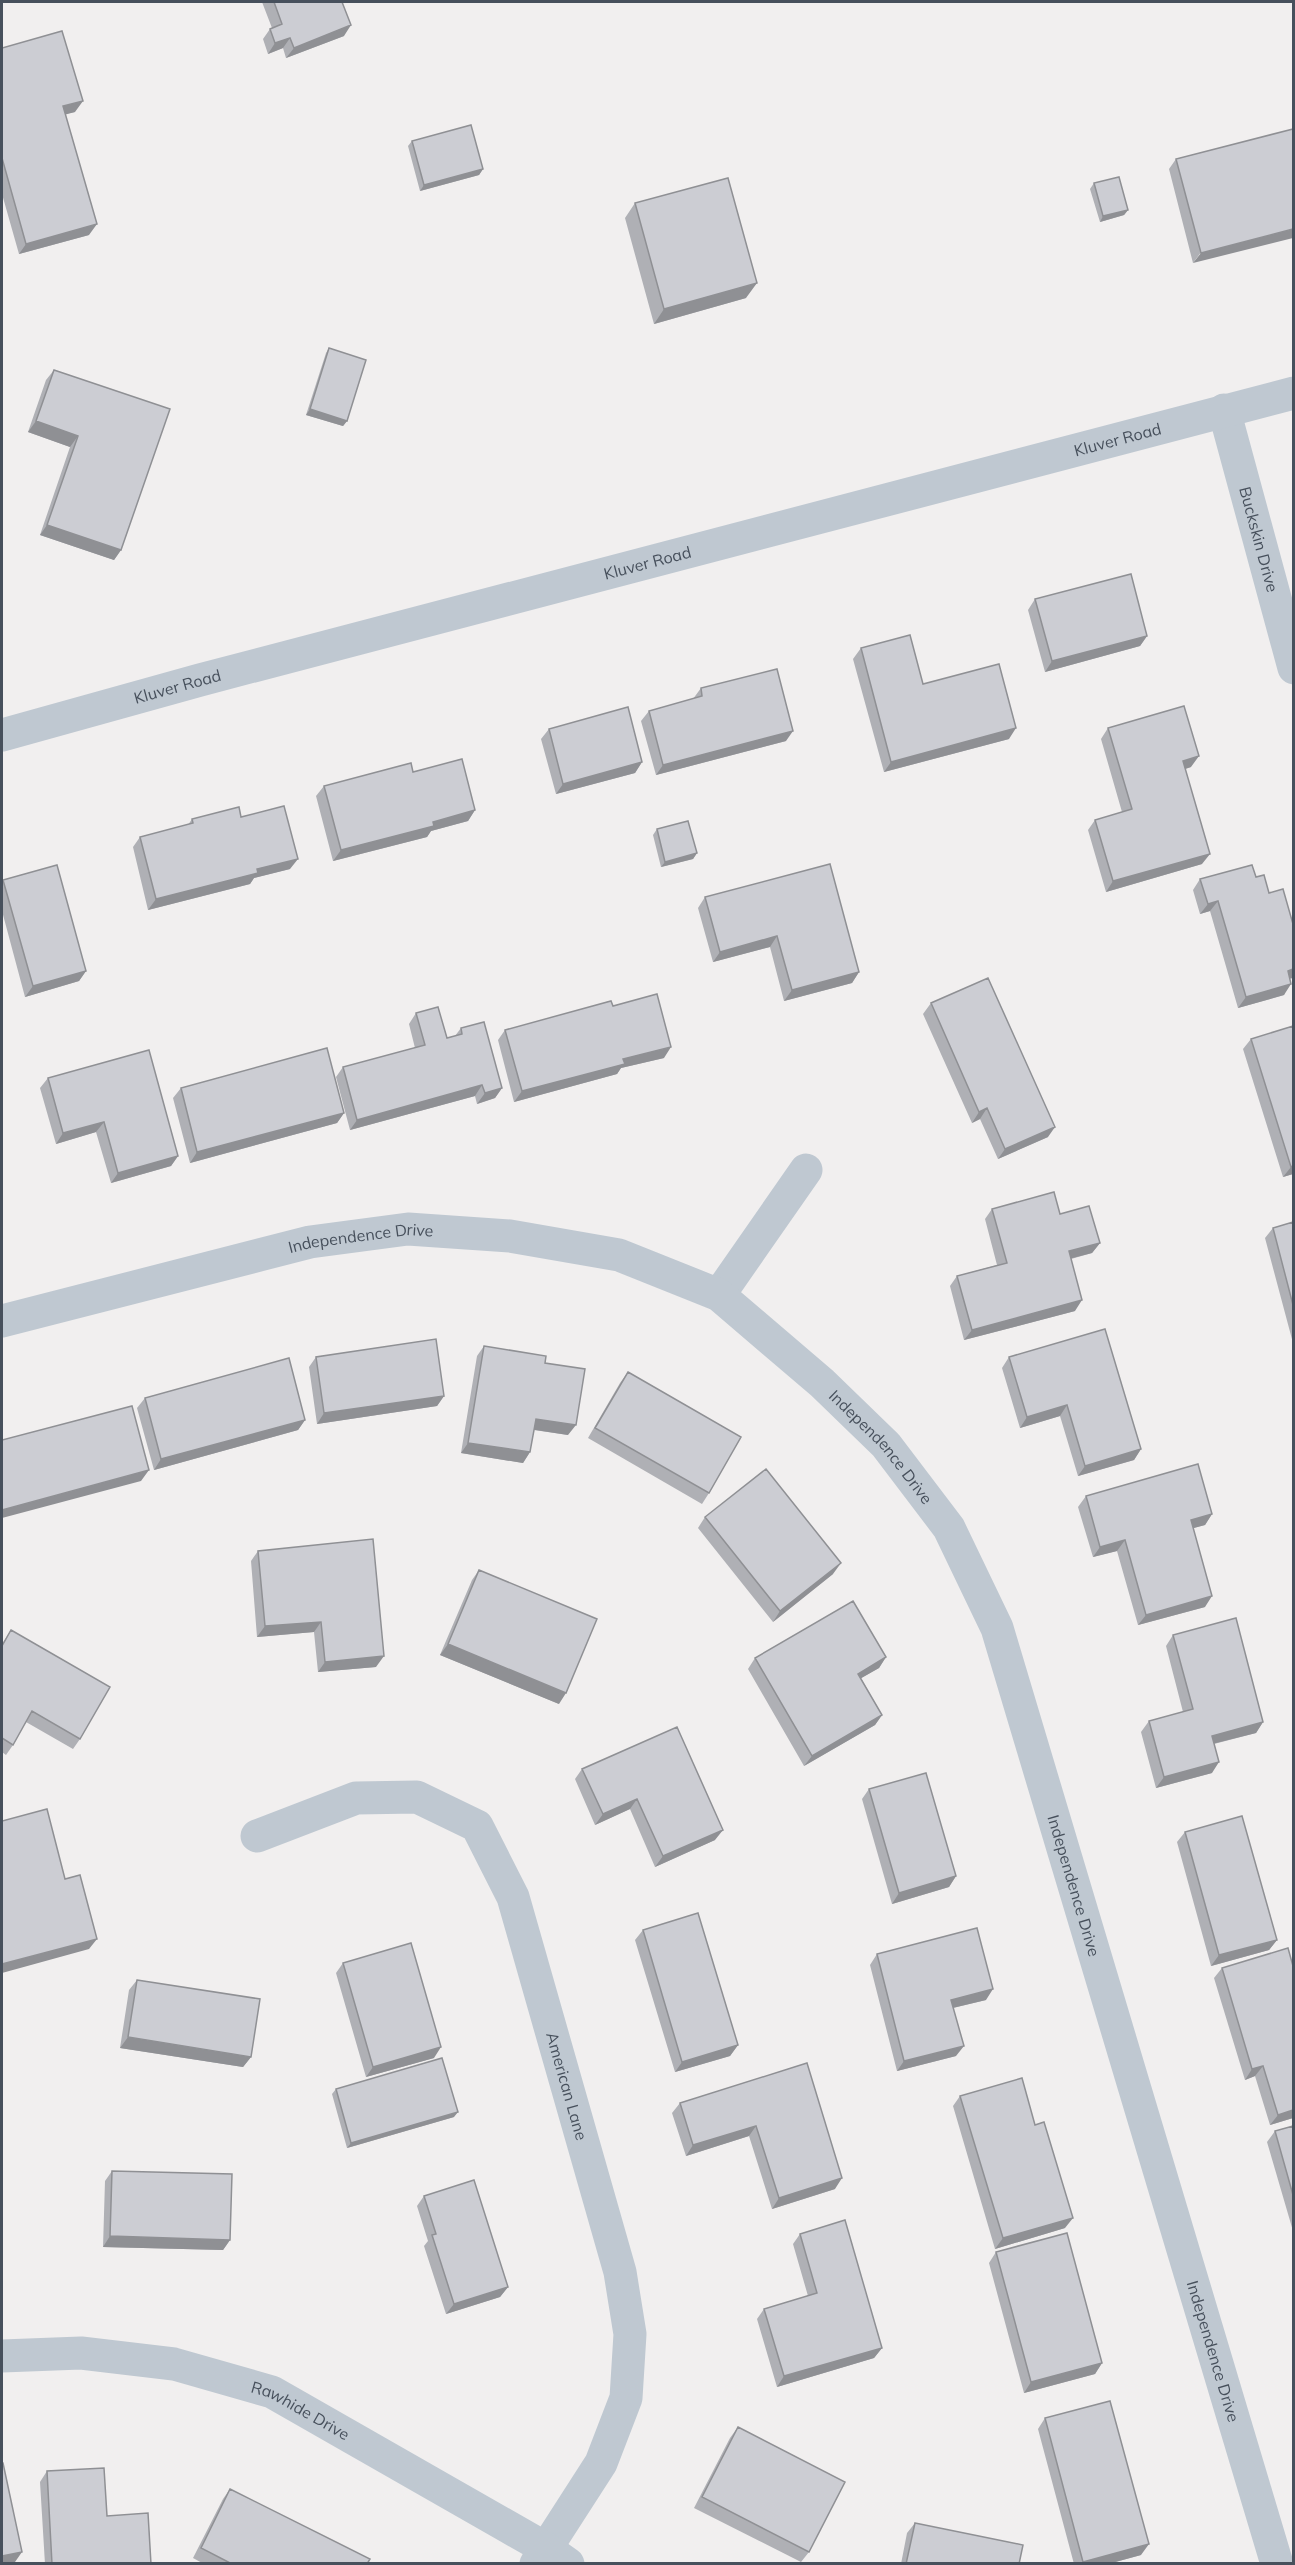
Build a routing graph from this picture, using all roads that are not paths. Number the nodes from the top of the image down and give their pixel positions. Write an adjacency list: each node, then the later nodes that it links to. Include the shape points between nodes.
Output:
1 (1293, 393): 2 (street, Kluver Road)
2 (1224, 411): 3 (street, Buckskin Drive); 4 (street, Kluver Road)
3 (1293, 668)
4 (2, 735)
5 (806, 1170): 6 (street)
6 (719, 1295): 7 (street, Independence Drive, via 619,1255 510,1236 408,1229 310,1242); 11 (street, Independence Drive, via 822,1383 886,1445 950,1528 997,1628)
7 (2, 1321)
8 (257, 1836): 10 (street, American Lane, via 356,1798 417,1797 477,1826 513,1897 620,2272 630,2334 626,2398 601,2463)
9 (2, 2356): 10 (street, Rawhide Drive, via 81,2353 174,2364 272,2392)
10 (550, 2559)
11 (1277, 2564)

